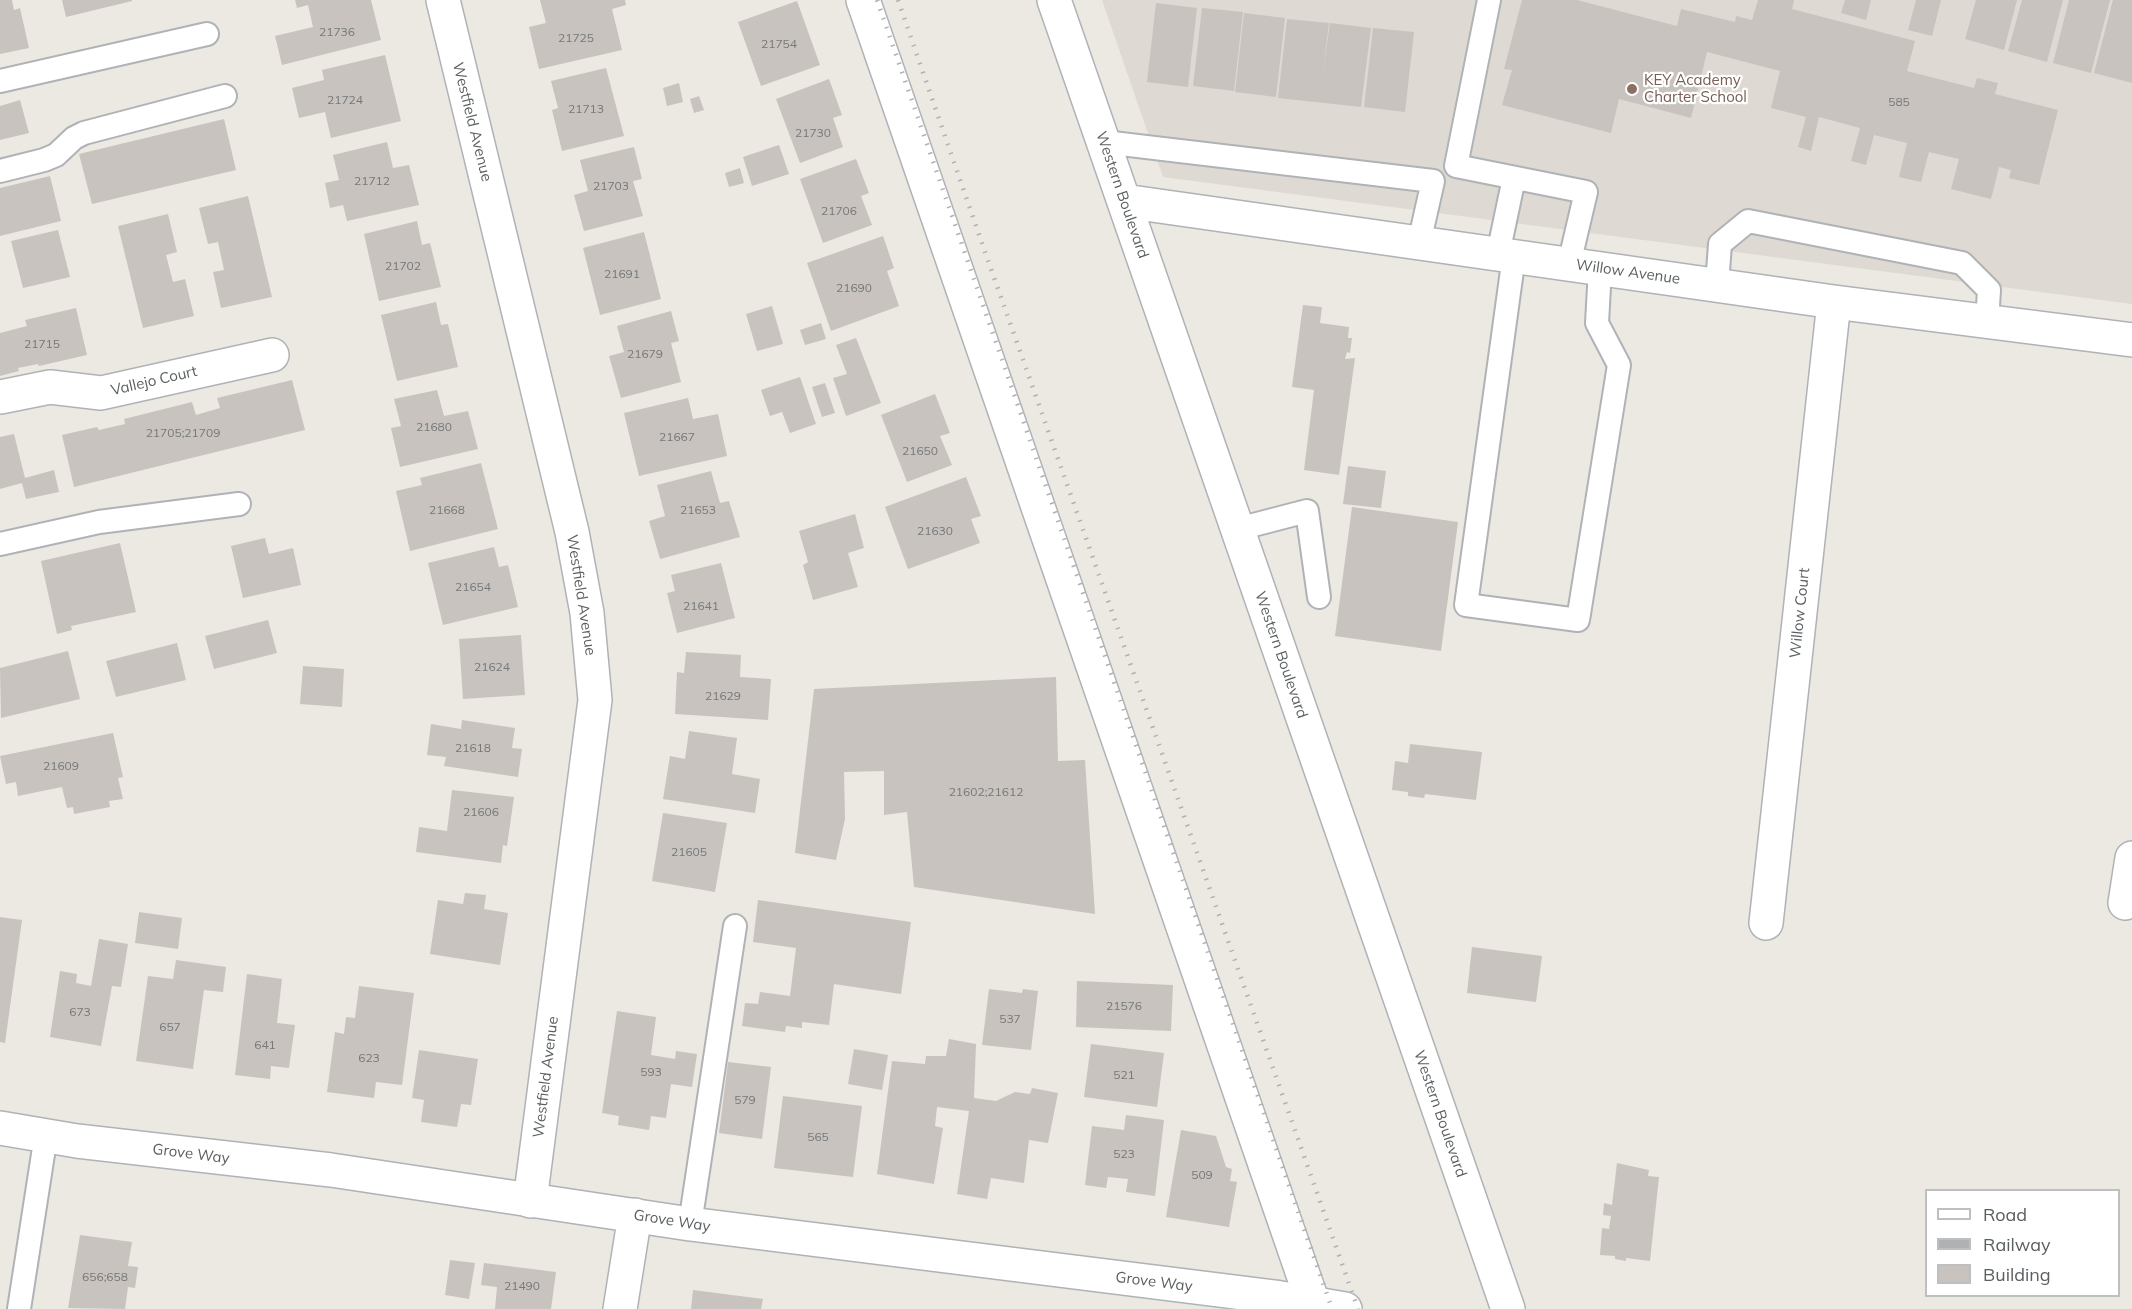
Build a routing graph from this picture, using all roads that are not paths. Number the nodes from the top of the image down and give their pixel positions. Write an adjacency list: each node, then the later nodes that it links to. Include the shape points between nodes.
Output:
1 (443, 0): 32 (street, Westfield Avenue, via 572,532 587,613 595,700)
2 (863, 0): 35 (street)
3 (1054, 0): 8 (street, Western Boulevard)
4 (1489, 0): 10 (lane, via 1456,166)
5 (207, 34): 6 (lane)
6 (0, 81)
7 (225, 96): 9 (lane, via 84,133 56,155)
8 (1104, 142): 11 (street, Western Boulevard); 12 (lane, via 1433,182)
9 (0, 171)
10 (1514, 178): 13 (lane); 14 (lane, via 1586,192)
11 (1124, 201): 12 (street, Willow Avenue); 23 (street, Western Boulevard)
12 (1419, 243): 13 (street, Willow Avenue)
13 (1506, 255): 14 (street, Willow Avenue); 15 (lane, via 1466,604 1578,620 1619,365 1597,324)
14 (1569, 264): 15 (street, Willow Avenue)
15 (1600, 269): 16 (street, Willow Avenue)
16 (1718, 285): 17 (street, Willow Avenue); 18 (lane, via 1720,244 1748,221 1962,263 1989,290)
17 (1834, 302): 18 (street, Willow Avenue); 28 (street, Willow Court)
18 (1987, 322): 19 (street, Willow Avenue)
19 (2132, 340)
20 (272, 355): 21 (street, Vallejo Court, via 101,393 50,387)
21 (0, 397)
22 (239, 504): 24 (lane, via 99,522)
23 (1238, 530): 25 (lane, via 1307,511); 39 (street, Western Boulevard)
24 (0, 544)
25 (1319, 597)
26 (2132, 858): 27 (street)
27 (2125, 903)
28 (1766, 923)
29 (735, 926): 34 (lane)
30 (0, 1128): 31 (street, Grove Way)
31 (46, 1135): 32 (street, Grove Way, via 331,1170); 36 (lane)
32 (530, 1201): 33 (street, Grove Way)
33 (635, 1215): 34 (street, Grove Way); 37 (street)
34 (690, 1224): 35 (street, Grove Way)
35 (1314, 1306): 38 (street, Grove Way)
36 (19, 1309)
37 (620, 1309)
38 (1345, 1309)
39 (1508, 1309)

